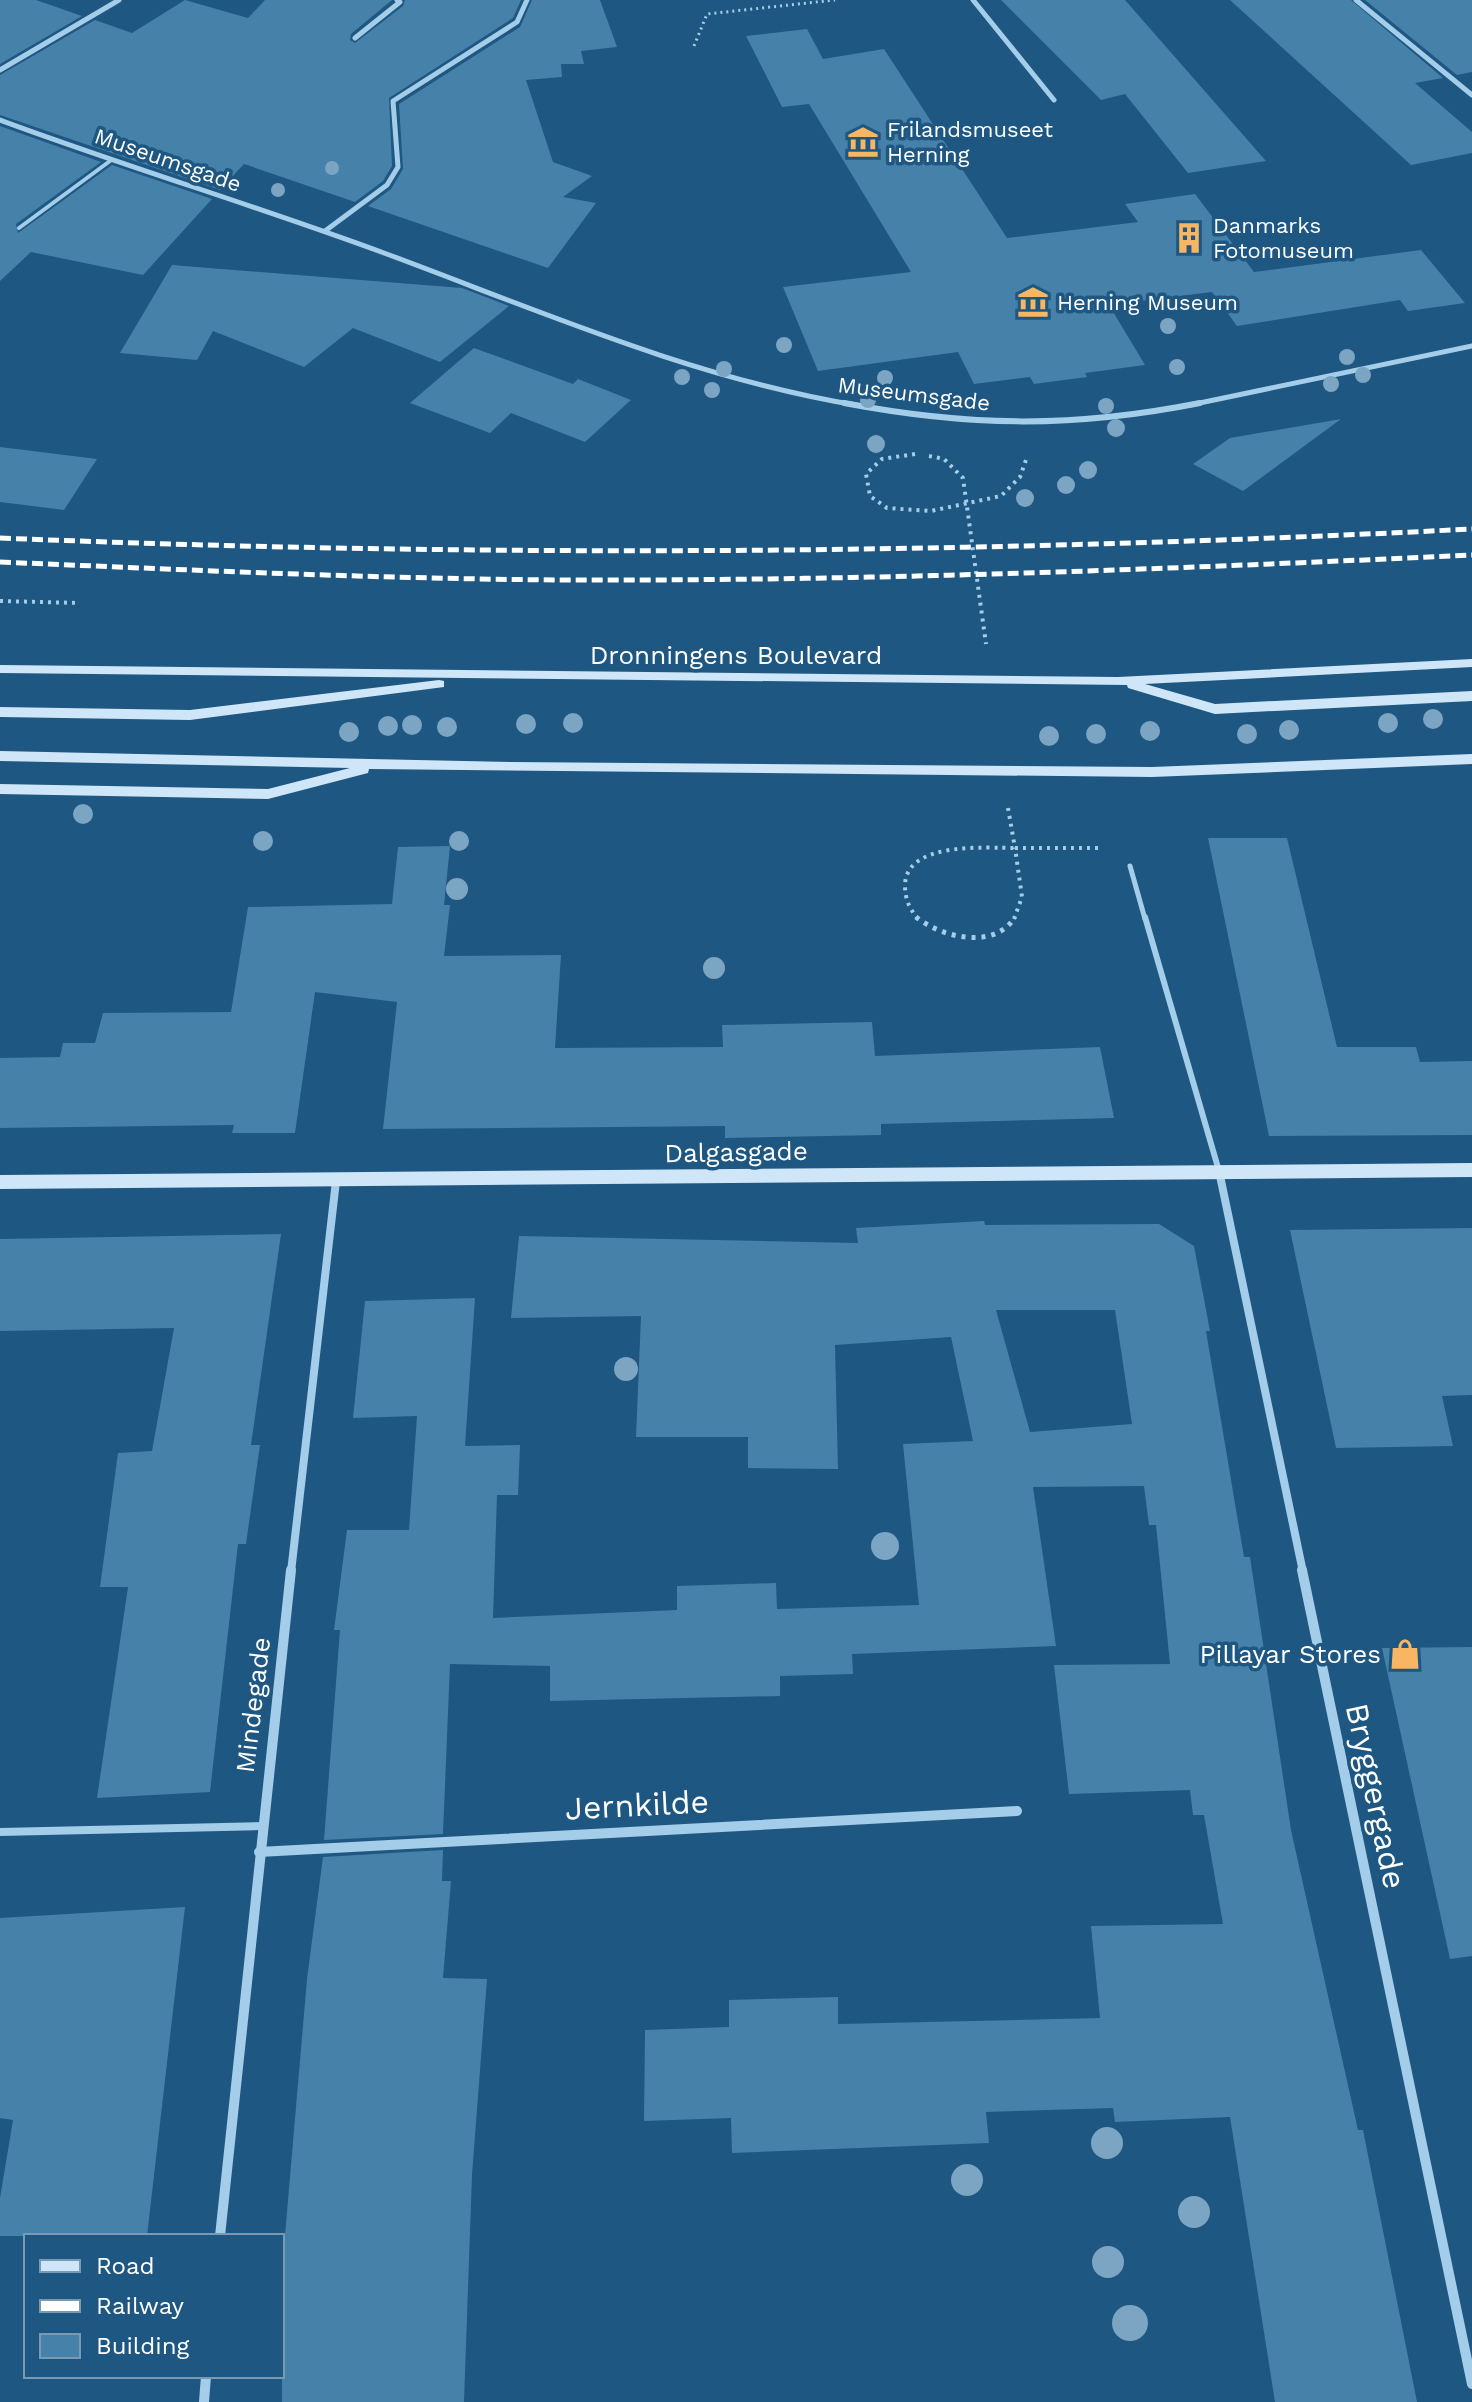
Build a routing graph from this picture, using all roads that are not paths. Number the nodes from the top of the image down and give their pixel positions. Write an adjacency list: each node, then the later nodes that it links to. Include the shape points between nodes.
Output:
1 (119, 0): 7 (street)
2 (397, 0): 6 (street)
3 (527, 0): 13 (street, via 517,22 393,101 398,167 387,185)
4 (973, 0): 9 (street)
5 (1356, 0): 8 (street)
6 (355, 38)
7 (0, 70)
8 (1472, 95)
9 (1054, 100)
10 (0, 120): 11 (street, Museumsgade)
11 (110, 161): 12 (lane); 13 (street, Museumsgade)
12 (19, 228)
13 (325, 231): 14 (street, Museumsgade, via 733,379 877,411 1028,424 1079,422 1189,405)
14 (1472, 346)
15 (1472, 663): 18 (main road, Dronningens Boulevard)
16 (0, 669): 17 (main road, Dronningens Boulevard)
17 (496, 677): 18 (main road, Dronningens Boulevard); 20 (main road, via 190,715)
18 (1118, 681): 19 (main road, via 1215,709)
19 (1472, 696)
20 (0, 712)
21 (0, 756): 23 (main road)
22 (1472, 759): 23 (main road, via 1152,772)
23 (387, 765): 24 (main road, via 268,794)
24 (0, 789)
25 (1130, 866): 27 (lane)
26 (1472, 1170): 27 (main road, Dalgasgade)
27 (1219, 1171): 28 (main road, Dalgasgade); 36 (street, Bryggergade)
28 (336, 1181): 29 (main road, Dalgasgade); 31 (street, Mindegade)
29 (0, 1182)
30 (1017, 1811): 33 (street, Jernkilde)
31 (262, 1826): 32 (lane); 33 (street, Mindegade)
32 (0, 1832)
33 (259, 1852): 34 (street, Mindegade)
34 (220, 2234)
35 (206, 2378): 37 (street)
36 (1472, 2384)
37 (204, 2402)

